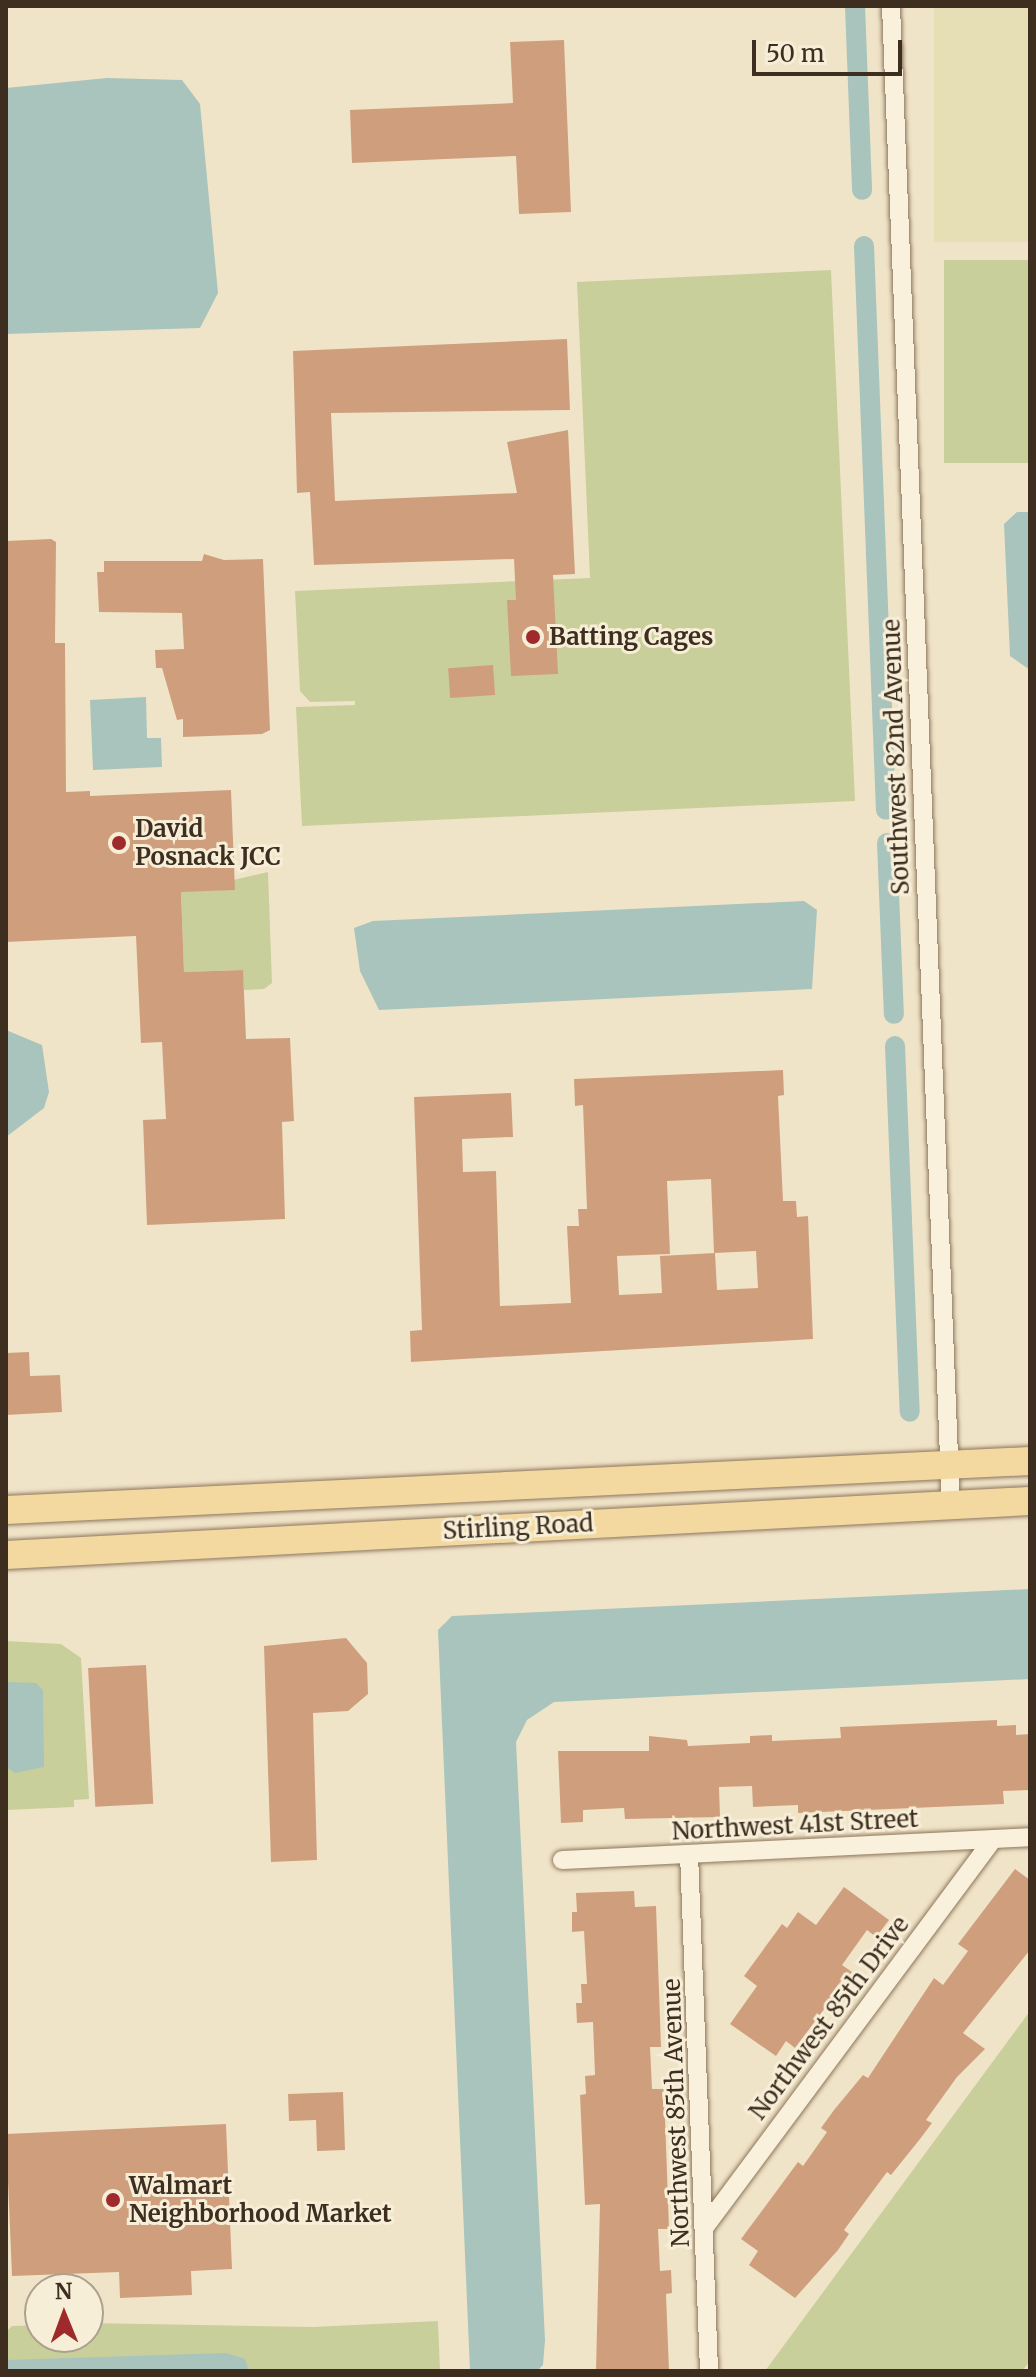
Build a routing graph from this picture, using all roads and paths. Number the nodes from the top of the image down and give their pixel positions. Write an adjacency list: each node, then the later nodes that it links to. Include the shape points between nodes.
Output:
1 (891, 6): 3 (street, Southwest 82nd Avenue)
2 (1030, 1461): 3 (main road, Stirling Road)
3 (949, 1466): 4 (main road, Stirling Road); 6 (street, Southwest 82nd Avenue)
4 (375, 1492): 7 (main road, Stirling Road); 8 (main road)
5 (1030, 1501): 6 (main road, Stirling Road)
6 (951, 1505): 8 (main road, Stirling Road)
7 (6, 1510)
8 (378, 1535): 9 (main road, Stirling Road)
9 (6, 1555)
10 (1030, 1837): 11 (street, Northwest 41st Street)
11 (993, 1839): 12 (street, Northwest 41st Street); 14 (street, Northwest 85th Drive)
12 (689, 1854): 13 (street, Northwest 41st Street); 14 (street, Northwest 85th Avenue)
13 (562, 1860)
14 (705, 2227): 15 (street, Northwest 85th Avenue)
15 (709, 2371)

